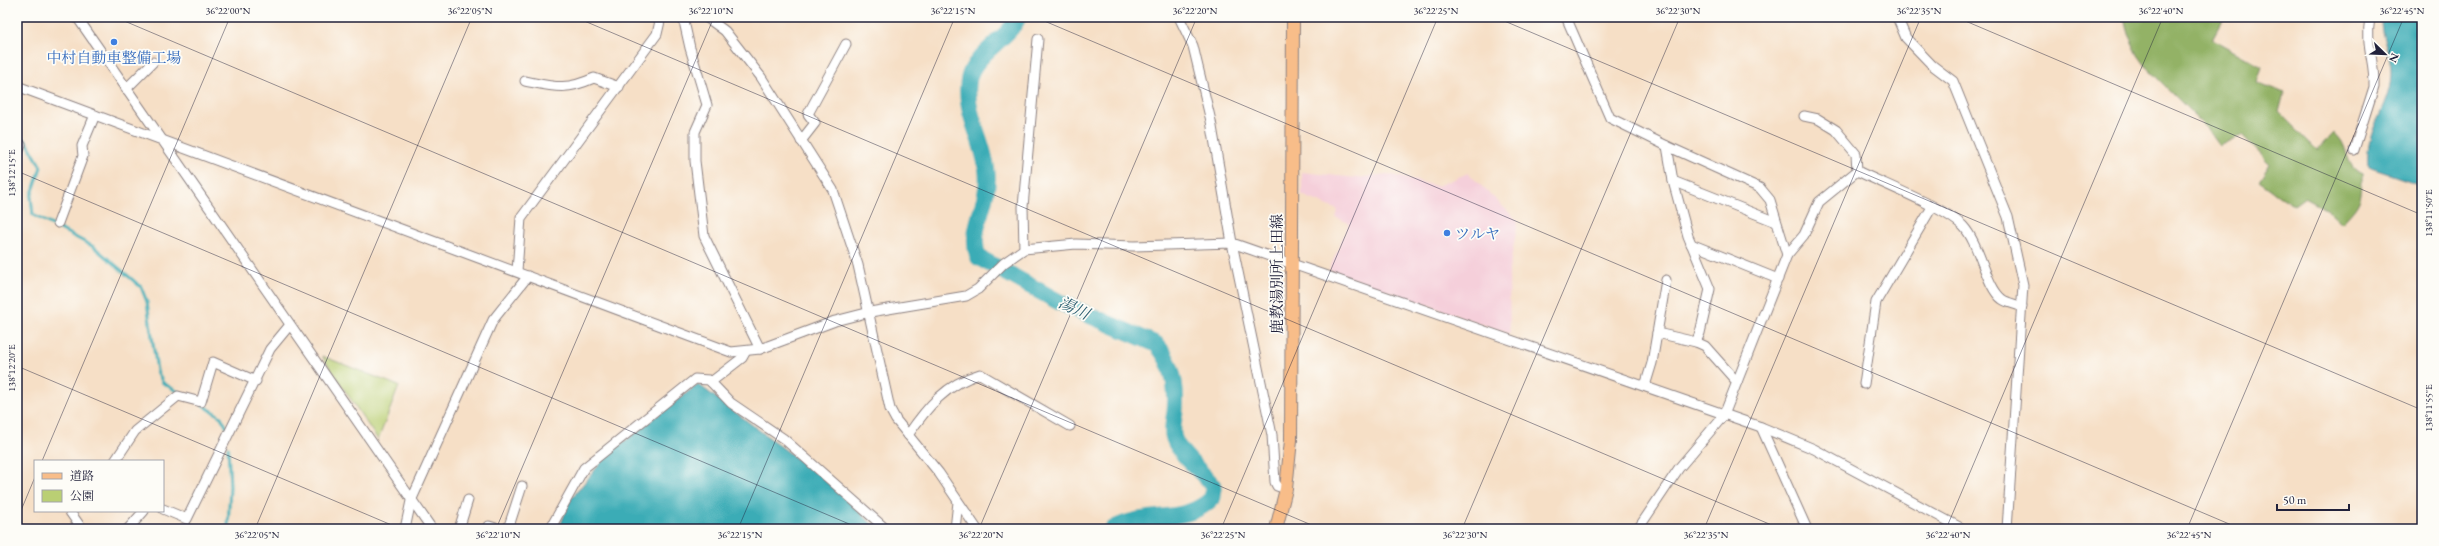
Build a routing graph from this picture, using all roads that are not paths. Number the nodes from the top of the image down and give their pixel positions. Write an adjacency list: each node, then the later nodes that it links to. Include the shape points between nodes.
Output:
1 (661, 17): 15 (street, via 657,34)
2 (683, 17): 44 (street, via 707,106 695,132 695,161 704,236)
3 (706, 17): 21 (street, via 725,31 761,77)
4 (1179, 17): 30 (street, via 1200,70)
5 (1293, 17): 34 (main road, 鹿教湯別所上田線)
6 (1566, 17): 22 (street, via 1610,118)
7 (1897, 17): 39 (street, via 1906,38 1932,65 1953,81 2008,217 2023,285)
8 (2370, 17): 23 (street, via 2368,44 2375,77 2374,87)
9 (79, 18): 16 (street)
10 (1038, 39): 32 (street, via 1023,207)
11 (846, 44): 21 (street, via 808,114 815,123)
12 (153, 62): 16 (street)
13 (525, 81): 15 (street, via 556,88 576,86 594,78)
14 (17, 86): 17 (street)
15 (619, 87): 35 (street, via 521,218)
16 (126, 88): 20 (street)
17 (95, 115): 20 (street); 29 (street, via 82,146 83,156)
18 (1804, 116): 25 (street, via 1818,119 1836,130 1856,154)
19 (17, 140): 24 (street, via 21,145)
20 (162, 140): 35 (street); 41 (street)
21 (801, 141): 40 (street, via 833,190 858,265)
22 (1667, 146): 26 (street); 28 (street, via 1760,188 1770,200)
23 (2354, 150)
24 (17, 155)
25 (1857, 171): 27 (street); 33 (street, via 1820,202 1804,235)
26 (1673, 181): 28 (street); 31 (street)
27 (1932, 207): 39 (street, via 1962,225 1973,239 1992,285 2001,299); 49 (street, via 1876,302)
28 (1776, 222): 33 (street)
29 (58, 223)
30 (1232, 242): 32 (street, via 1134,246 1076,244); 34 (street); 57 (street, via 1272,435 1275,482 1277,486)
31 (1691, 244): 37 (street); 43 (street, via 1710,289)
32 (1024, 249): 40 (street, via 1004,263 978,289 966,296)
33 (1787, 255): 37 (street)
34 (1293, 264): 50 (street); 57 (main road, 鹿教湯別所上田線, via 1291,440)
35 (517, 271): 36 (street)
36 (528, 276): 45 (street, via 731,352); 59 (street, via 493,320)
37 (1778, 279): 48 (street)
38 (1666, 280): 42 (street)
39 (2022, 307): 80 (street)
40 (870, 312): 44 (street, via 835,321); 54 (street, via 886,397 896,420)
41 (289, 326): 46 (street, via 270,349); 59 (street)
42 (1657, 333): 43 (street); 50 (street)
43 (1696, 342): 48 (street, via 1705,346)
44 (760, 349): 45 (street)
45 (746, 351): 47 (street, via 742,358)
46 (256, 380): 55 (street, via 213,362 201,402 178,396 135,432); 61 (street, via 187,519)
47 (711, 382): 72 (street, via 695,379 584,468); 73 (street, via 730,403 784,439)
48 (1736, 382): 51 (street)
49 (1864, 384)
50 (1645, 386): 51 (street)
51 (1724, 415): 53 (street); 77 (street, via 1679,468)
52 (1070, 426): 54 (street, via 980,374 961,379 926,408)
53 (1761, 427): 78 (street); 79 (street, via 1814,449)
54 (908, 435): 60 (street, via 939,473)
55 (116, 460)
56 (522, 486): 71 (street)
57 (1286, 489): 76 (main road, 鹿教湯別所上田線)
58 (468, 500): 68 (street)
59 (411, 501): 66 (street); 67 (street)
60 (958, 502): 74 (street); 75 (street)
61 (164, 509)
62 (70, 512): 64 (street)
63 (143, 512): 65 (street)
64 (82, 529)
65 (128, 529)
66 (405, 529)
67 (432, 529)
68 (458, 529)
69 (488, 529): 70 (street, via 489,526)
70 (499, 529)
71 (508, 529)
72 (550, 529)
73 (886, 529)
74 (955, 529)
75 (977, 529)
76 (1276, 529)
77 (1638, 529)
78 (1807, 529)
79 (1963, 529)
80 (2007, 529)

